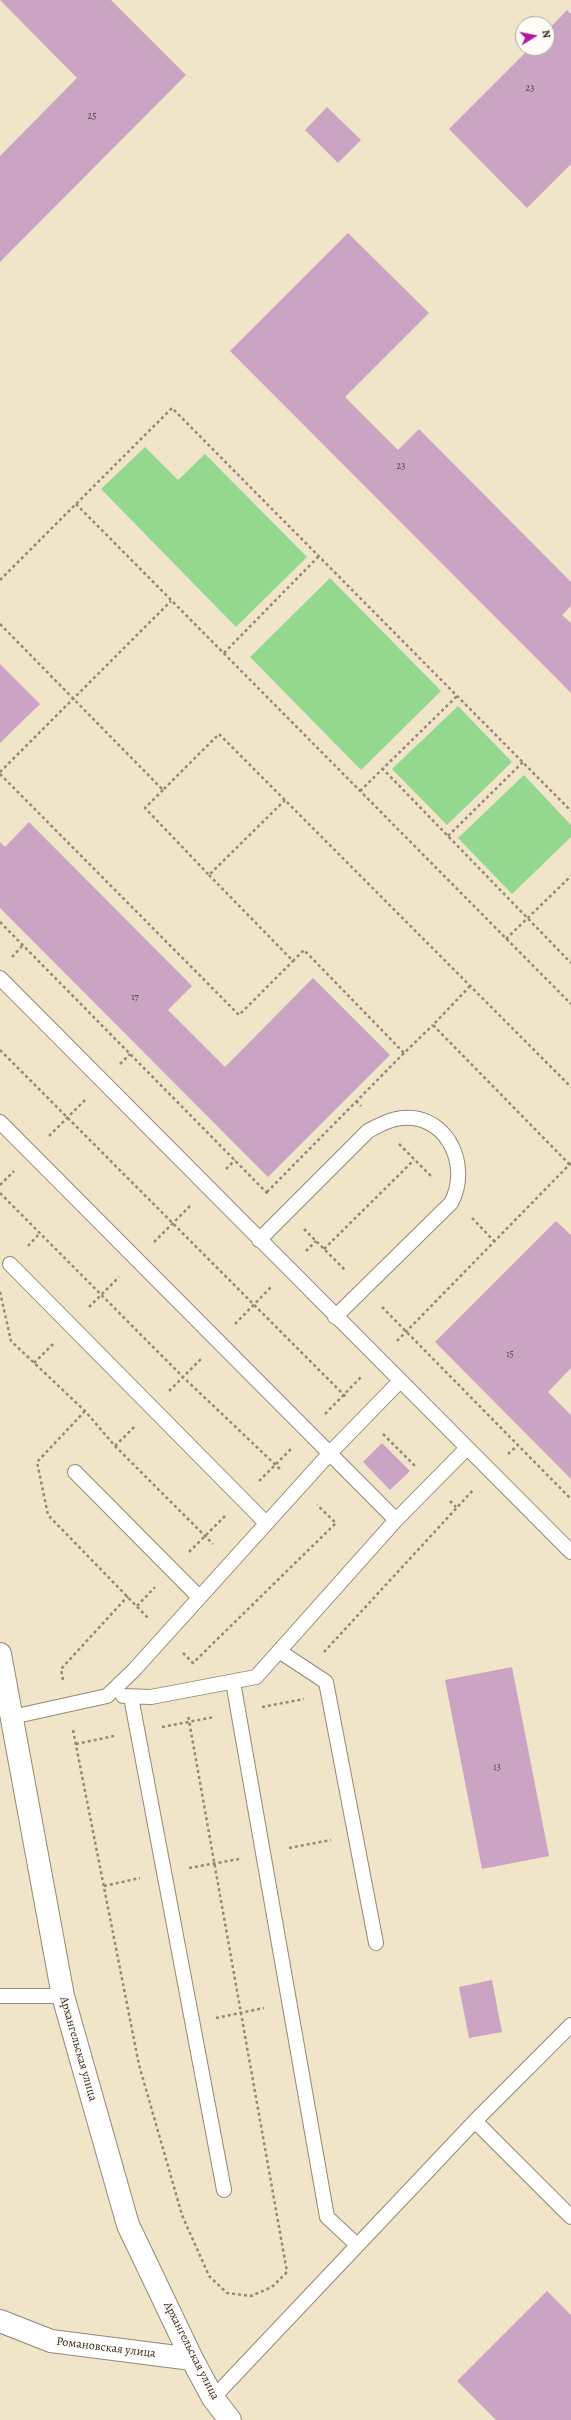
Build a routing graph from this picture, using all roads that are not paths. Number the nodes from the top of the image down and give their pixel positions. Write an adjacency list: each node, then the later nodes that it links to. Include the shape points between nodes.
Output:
1 (0, 978): 3 (lane)
2 (0, 1122): 8 (lane)
3 (259, 1240): 5 (lane); 5 (lane, via 368,1131 380,1124 398,1118 414,1118 443,1133 454,1148 460,1166 453,1199)
4 (10, 1264): 11 (lane)
5 (335, 1316): 6 (lane)
6 (400, 1381): 7 (lane); 8 (lane)
7 (467, 1448): 10 (lane); 12 (lane)
8 (330, 1453): 10 (lane); 11 (lane)
9 (76, 1472): 13 (lane)
10 (396, 1520): 14 (lane)
11 (266, 1524): 13 (lane)
12 (571, 1552)
13 (199, 1597): 17 (lane, via 134,1670)
14 (279, 1651): 16 (lane, via 256,1677); 20 (lane, via 326,1682)
15 (0, 1654): 19 (street, Архангельская улица)
16 (234, 1682): 18 (lane, via 151,1697); 27 (lane, via 327,2217)
17 (107, 1696): 18 (lane); 19 (lane)
18 (131, 1696): 25 (lane)
19 (12, 1717): 22 (street, Архангельская улица)
20 (376, 1943)
21 (0, 1996): 22 (lane)
22 (63, 1996): 29 (street, Архангельская улица, via 128,2225)
23 (571, 2025): 24 (lane)
24 (475, 2121): 26 (lane); 27 (lane)
25 (224, 2190)
26 (571, 2217)
27 (357, 2245): 30 (lane)
28 (0, 2321): 29 (street, Романовская улица, via 51,2341)
29 (192, 2359): 30 (street, Архангельская улица)
30 (213, 2398): 31 (street, Архангельская улица)
31 (230, 2420)

